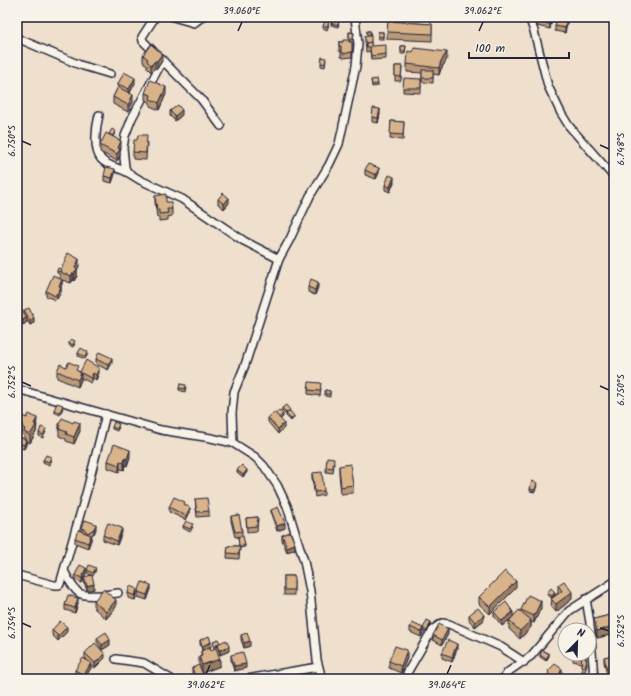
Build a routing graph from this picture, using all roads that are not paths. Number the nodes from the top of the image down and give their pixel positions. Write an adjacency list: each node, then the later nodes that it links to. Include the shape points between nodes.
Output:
1 (154, 17): 7 (street, via 142,39 149,49)
2 (173, 17): 3 (street, via 194,23)
3 (202, 17)
4 (356, 17): 13 (street, via 356,59 339,144)
5 (529, 17): 12 (street, via 548,86 560,113)
6 (17, 38): 8 (street, via 80,65)
7 (163, 60): 10 (street, via 201,99); 11 (street, via 125,136 123,148)
8 (110, 74)
9 (99, 115): 11 (street, via 96,137 99,156 107,163)
10 (221, 126)
11 (127, 172): 13 (street, via 182,199 244,241)
12 (614, 177)
13 (279, 259): 16 (street, via 234,392)
14 (17, 389): 15 (street)
15 (106, 414): 16 (street, via 161,430); 17 (street)
16 (233, 443): 24 (street, via 250,453 264,466 287,506 304,561 310,591)
17 (64, 571): 18 (street, via 58,585); 20 (street, via 77,591 82,594)
18 (17, 575)
19 (614, 582): 21 (street)
20 (118, 593)
21 (586, 599): 23 (street, via 569,611); 31 (street)
22 (116, 659): 27 (street, via 144,664)
23 (524, 662): 25 (street, via 501,647 442,623 432,630); 30 (street, via 508,672)
24 (318, 667): 26 (street); 29 (street)
25 (407, 673)
26 (259, 678): 28 (street)
27 (171, 679)
28 (247, 679)
29 (322, 679)
30 (503, 679)
31 (594, 679)

